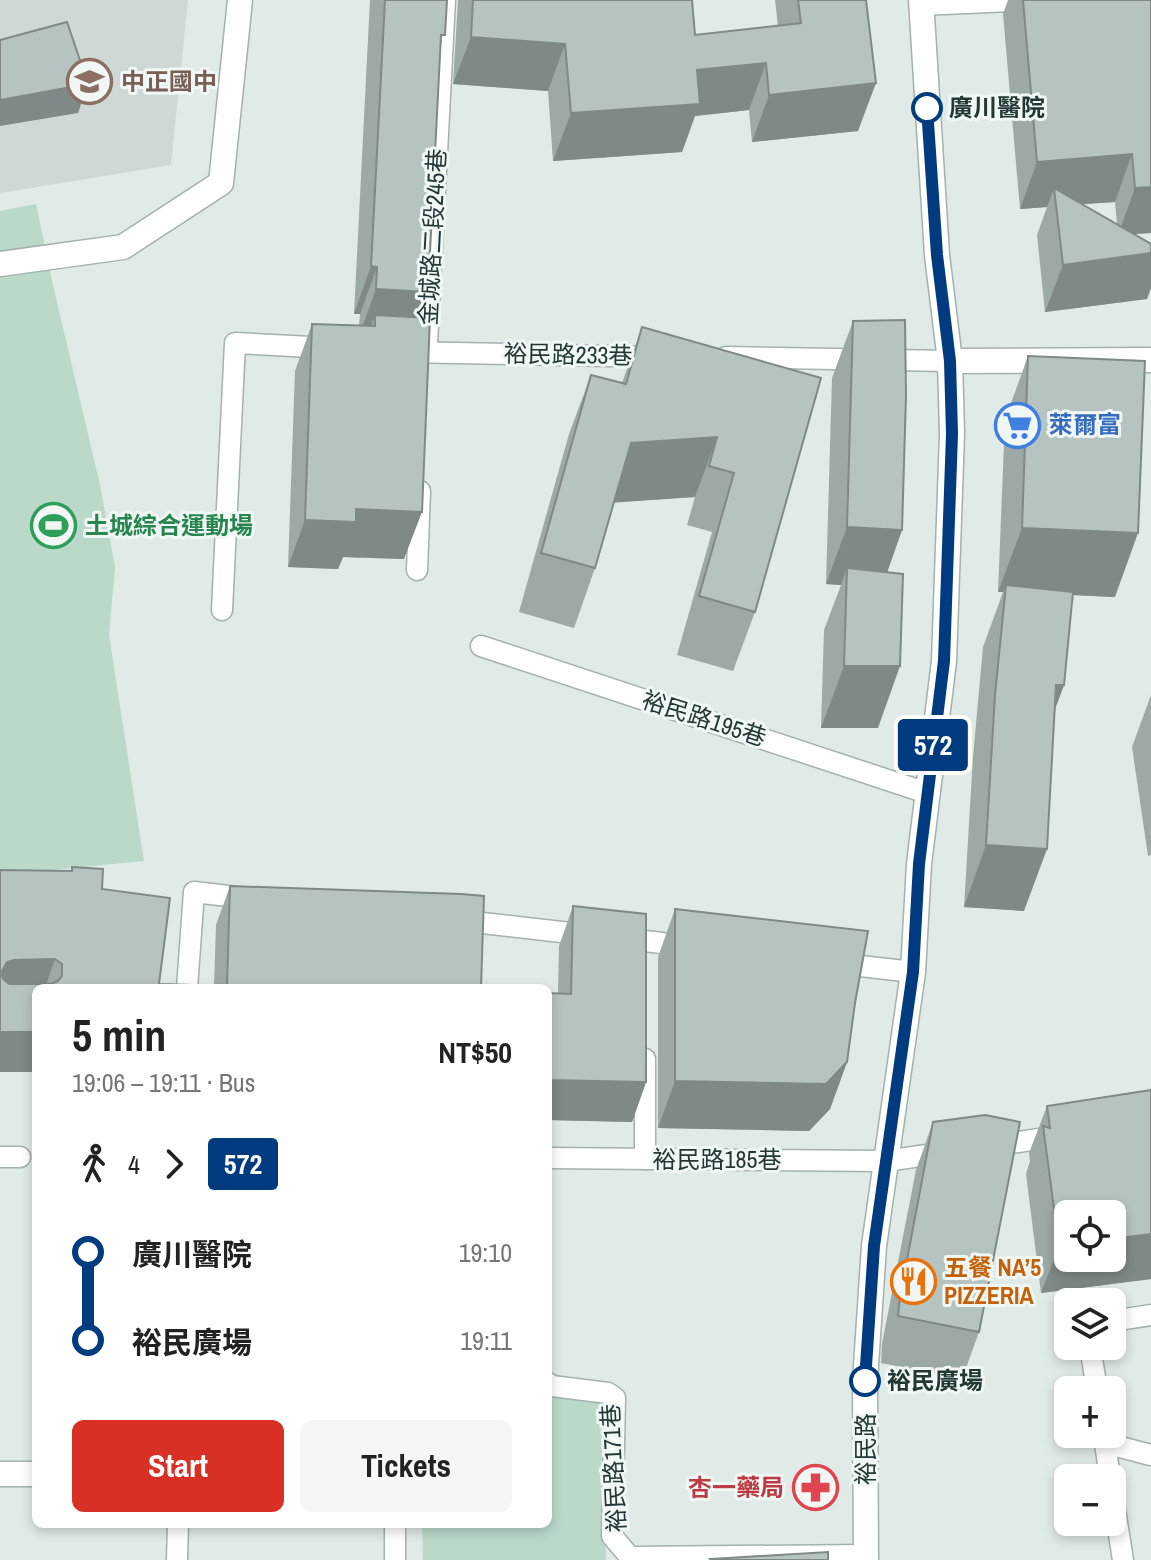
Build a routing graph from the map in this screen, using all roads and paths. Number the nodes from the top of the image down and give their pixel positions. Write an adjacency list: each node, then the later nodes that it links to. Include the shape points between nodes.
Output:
1 (240, 0): 5 (street, via 221,183 123,247)
2 (445, 0): 11 (lane, 金城路二段245巷)
3 (1038, 0): 4 (lane)
4 (921, 2): 12 (street, 裕民路, via 937,255)
5 (0, 264)
6 (347, 349): 15 (lane, via 235,343)
7 (378, 351): 11 (lane, 裕民路233巷)
8 (680, 357): 11 (lane, 裕民路233巷)
9 (712, 357): 12 (lane)
10 (1151, 360): 12 (street)
11 (426, 361)
12 (950, 361): 17 (street, 裕民路, via 944,661)
13 (421, 477): 14 (lane)
14 (417, 570)
15 (222, 610)
16 (481, 646): 17 (lane, 裕民路195巷)
17 (927, 793): 22 (street, 裕民路)
18 (274, 901): 23 (lane, via 194,892)
19 (438, 918): 20 (lane, via 645,949)
20 (708, 949)
21 (819, 961): 22 (lane)
22 (913, 972): 28 (street, 裕民路)
23 (187, 984)
24 (645, 1035): 27 (lane)
25 (1073, 1134): 28 (lane, 裕民路185巷)
26 (552, 1158): 27 (lane, 裕民路185巷)
27 (645, 1159): 28 (lane, 裕民路185巷)
28 (886, 1161): 39 (street, 裕民路, via 865,1381)
29 (1151, 1315): 30 (lane)
30 (1126, 1319)
31 (552, 1386): 39 (lane, 裕民路171巷, via 615,1398 612,1536 630,1557)
32 (1126, 1446): 33 (lane)
33 (1151, 1455)
34 (0, 1474): 35 (street)
35 (32, 1474)
36 (178, 1528): 40 (lane)
37 (395, 1528): 41 (lane)
38 (1119, 1536): 42 (lane)
39 (866, 1558)
40 (177, 1560)
41 (395, 1560)
42 (1123, 1560)

